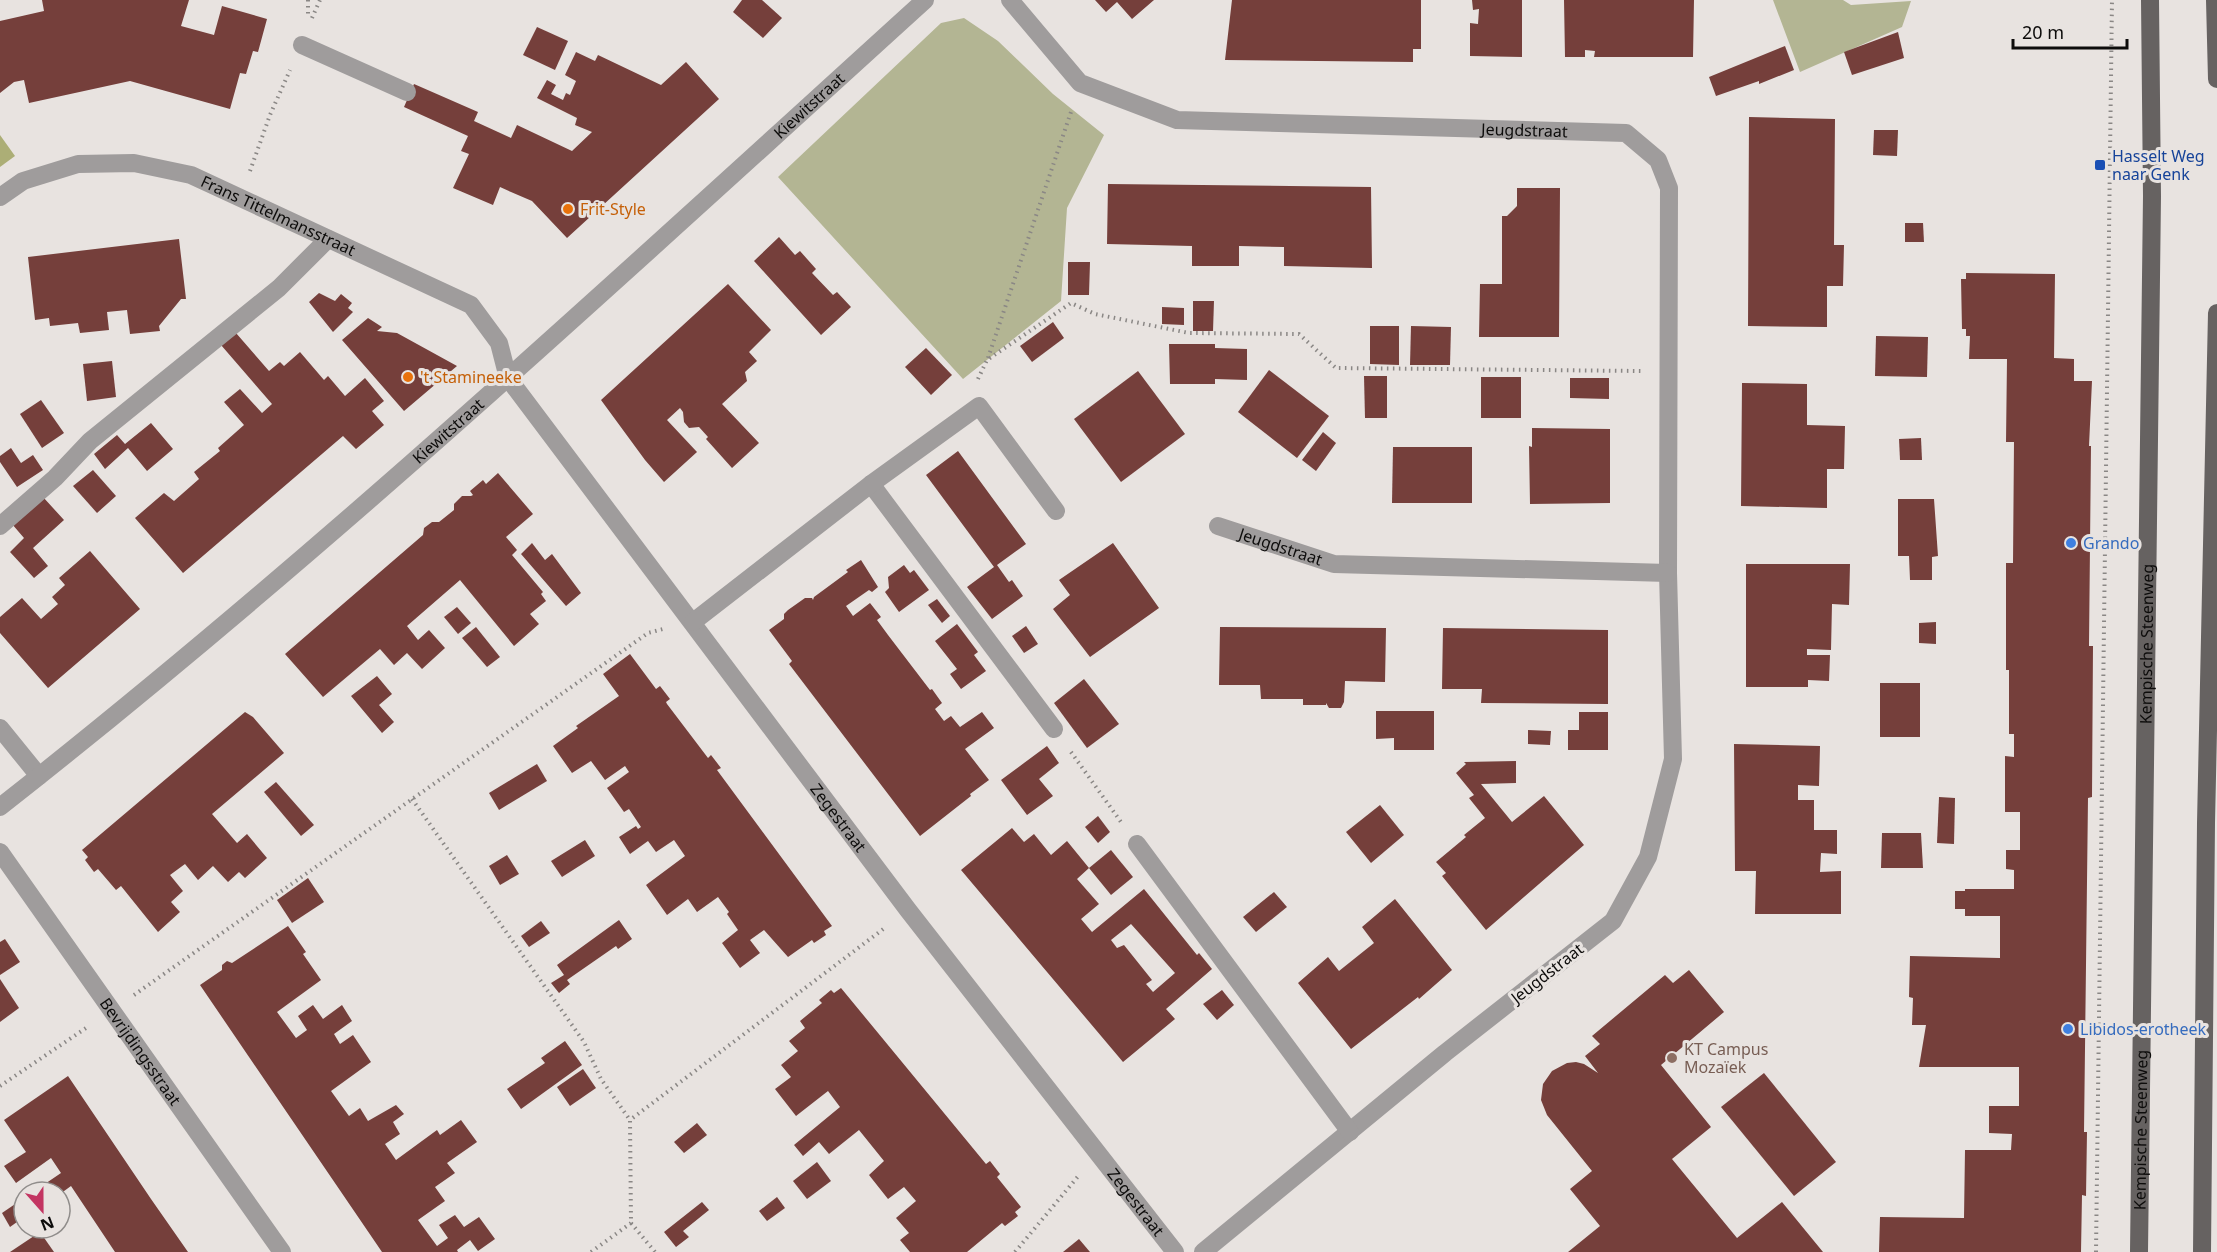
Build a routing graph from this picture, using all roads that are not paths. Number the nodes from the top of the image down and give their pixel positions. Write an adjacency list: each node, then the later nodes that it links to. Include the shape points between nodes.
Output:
1 (925, 0): 11 (street, Kiewitstraat)
2 (1010, 0): 16 (street, Jeugdstraat, via 1080,83 1177,120 1626,134 1658,160 1669,188)
3 (2150, 0): 28 (main road, Kempische Steenweg, via 2152,196)
4 (2215, 0): 6 (main road)
5 (302, 45): 7 (street)
6 (2217, 79)
7 (407, 93)
8 (0, 197): 9 (street, Frans Tittelmansstraat, via 23,181 78,164 134,163 191,175)
9 (328, 239): 11 (street, Frans Tittelmansstraat, via 471,305 499,343); 14 (street, via 279,288 90,441)
10 (2217, 313): 29 (main road, via 2206,811)
11 (508, 378): 17 (street, Zegestraat); 20 (street, Kiewitstraat, via 312,551)
12 (871, 484): 13 (street, via 979,406); 17 (street); 19 (street)
13 (1056, 511)
14 (0, 526)
15 (1218, 526): 16 (street, Jeugdstraat, via 1334,564)
16 (1668, 573): 24 (street, Jeugdstraat, via 1673,759 1648,857 1613,921)
17 (693, 622): 26 (street, Zegestraat, via 908,910)
18 (0, 728): 20 (street)
19 (1054, 729)
20 (39, 776): 21 (street, Kiewitstraat)
21 (0, 807)
22 (1137, 844): 24 (street)
23 (0, 852): 25 (street, Bevrijdingsstraat)
24 (1350, 1132): 27 (street, Jeugdstraat)
25 (282, 1252)
26 (1175, 1252)
27 (1203, 1252)
28 (2139, 1252)
29 (2202, 1252)

